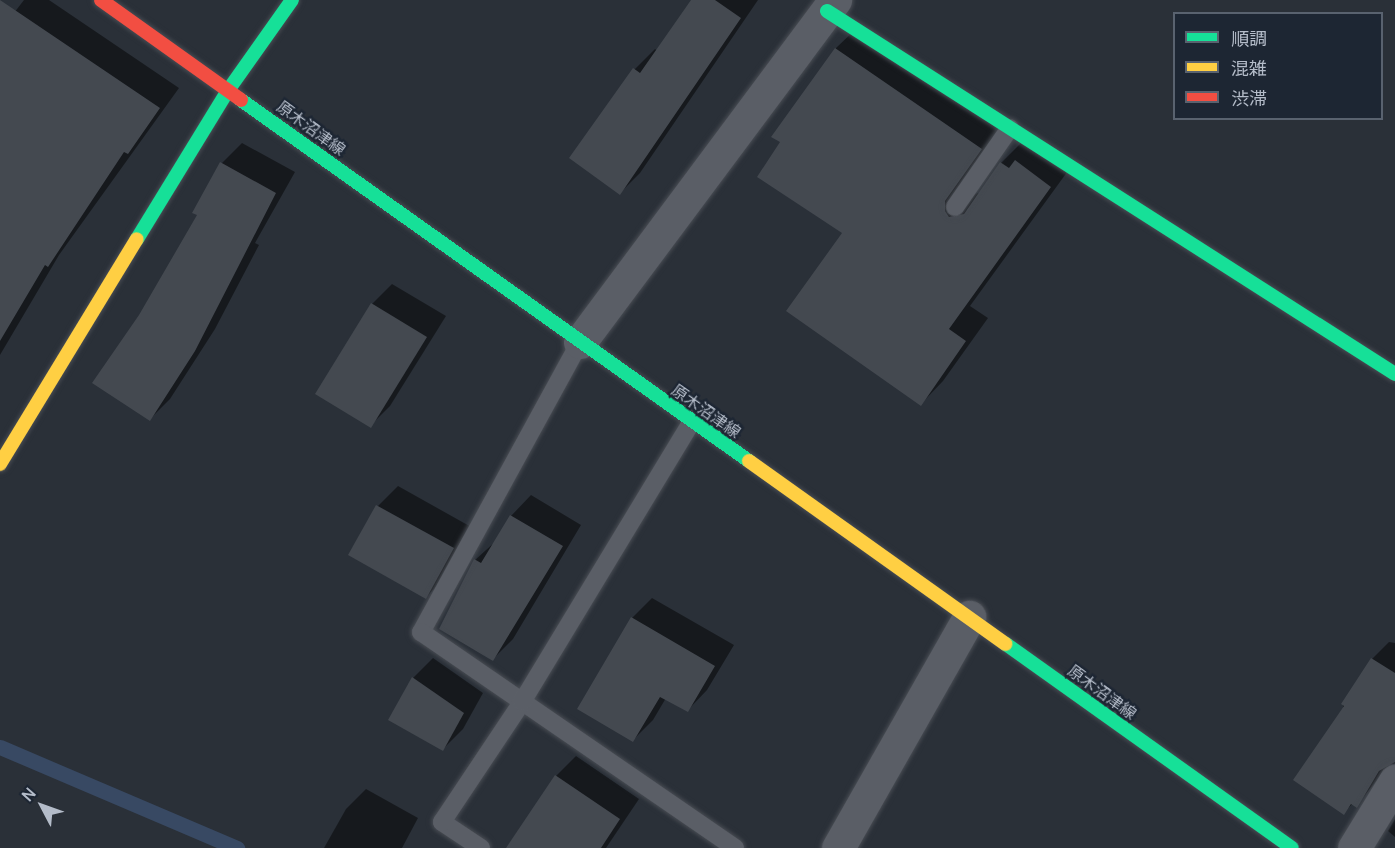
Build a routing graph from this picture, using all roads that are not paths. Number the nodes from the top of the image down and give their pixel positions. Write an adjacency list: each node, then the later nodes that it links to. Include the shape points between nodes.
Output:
1 (100, 0): 4 (main road, 原木沼津線)
2 (292, 0): 4 (main road)
3 (831, 5): 5 (main road); 7 (street)
4 (229, 89): 7 (main road, 原木沼津線); 10 (main road)
5 (1010, 128): 6 (lane); 8 (main road)
6 (955, 207)
7 (580, 342): 9 (main road, 原木沼津線); 12 (lane, via 421,632)
8 (1395, 374)
9 (692, 421): 11 (main road, 原木沼津線); 12 (lane)
10 (0, 464)
11 (969, 617): 16 (street); 17 (main road, 原木沼津線)
12 (522, 702): 14 (lane, via 442,822); 15 (lane)
13 (1395, 782): 18 (street)
14 (480, 848)
15 (735, 848)
16 (838, 848)
17 (1292, 848)
18 (1353, 848)

